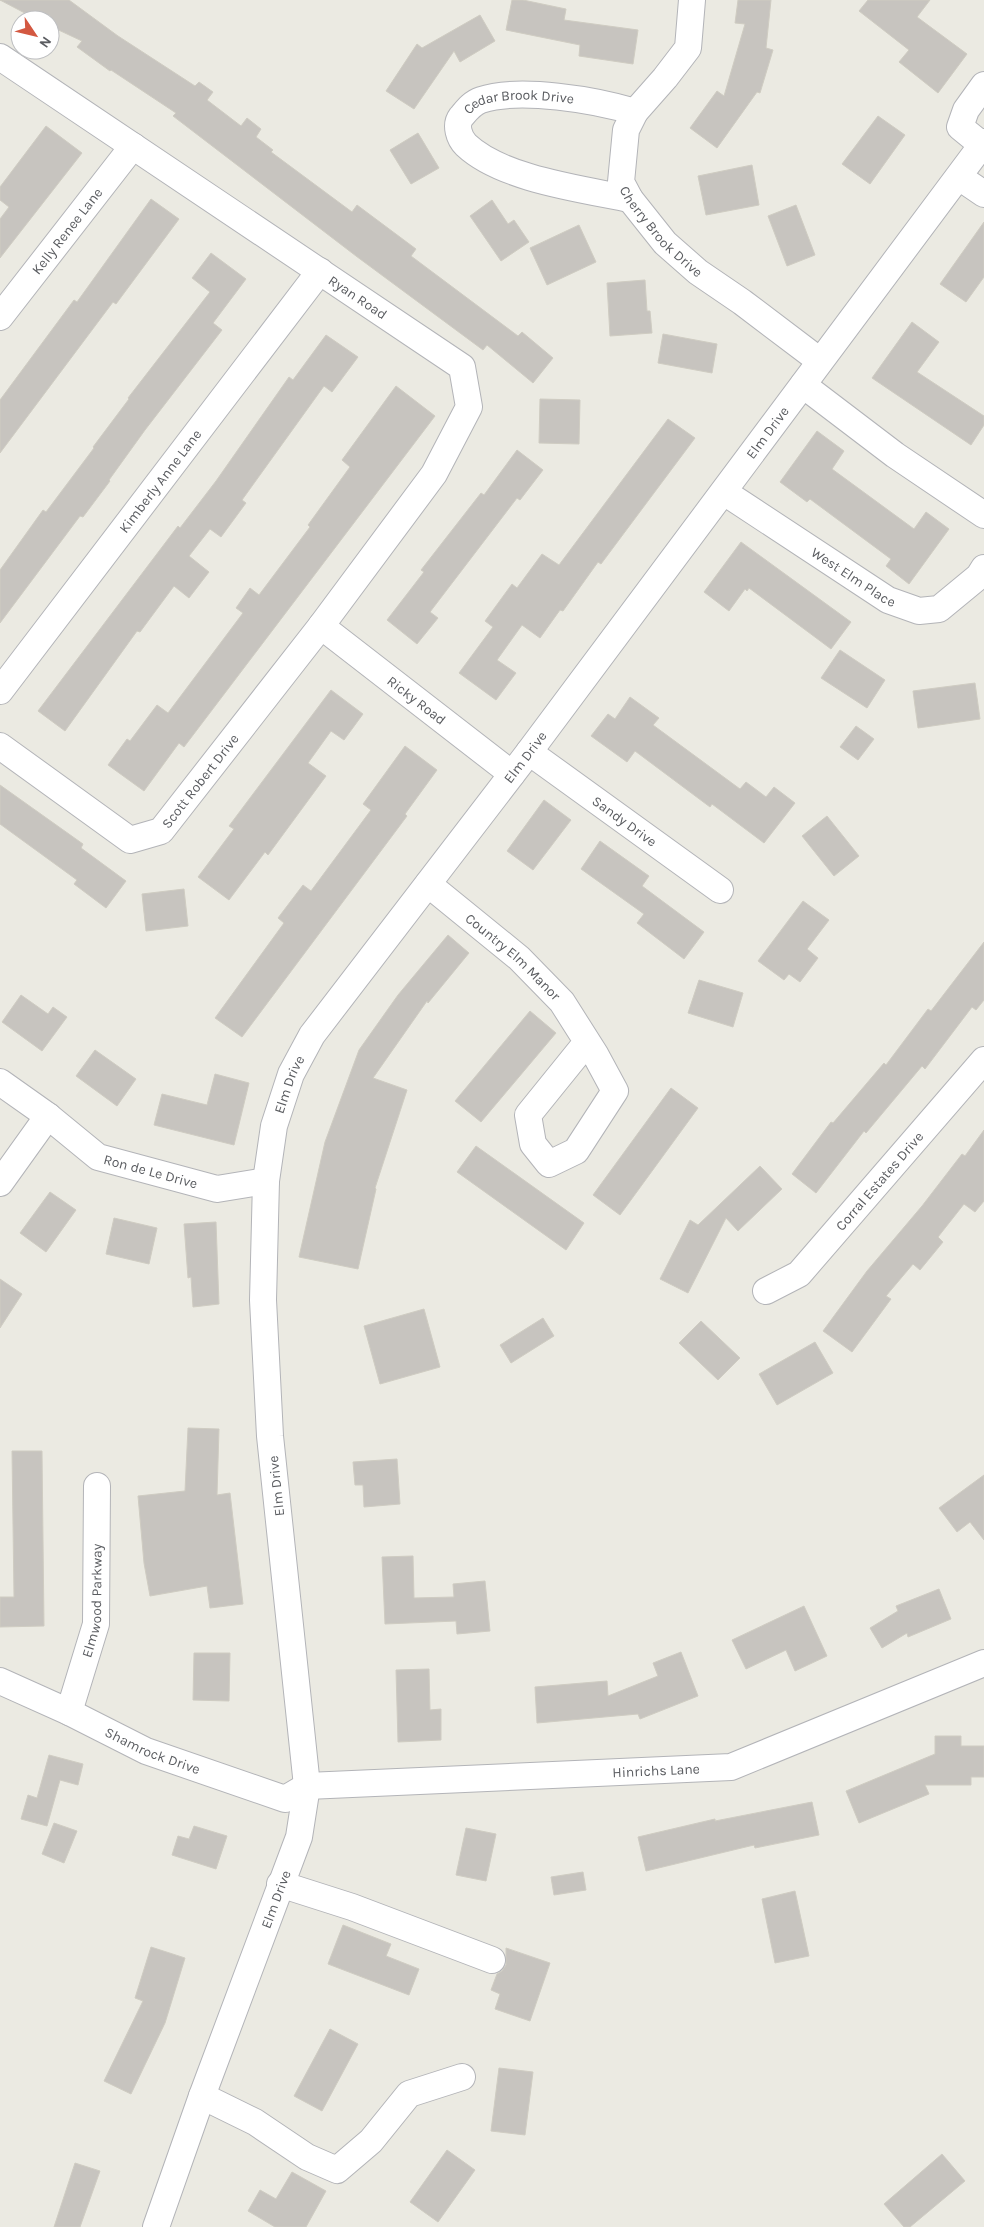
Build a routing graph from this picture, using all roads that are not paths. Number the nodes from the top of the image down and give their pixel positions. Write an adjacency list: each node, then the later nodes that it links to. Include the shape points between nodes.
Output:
1 (692, 0): 4 (street, Cherry Brook Drive, via 688,48)
2 (0, 57): 6 (street, Ryan Road)
3 (984, 85): 5 (street, via 966,110 960,127)
4 (635, 112): 9 (street, Cherry Brook Drive, via 626,130 621,182); 9 (street, Cedar Brook Drive, via 610,104 506,96 481,100 469,107 459,121 458,131 465,144 484,157 536,180)
5 (983, 143): 7 (street, Elm Drive)
6 (133, 146): 10 (street, Ryan Road); 11 (street, Kelly Renee Lane)
7 (959, 177): 8 (street); 12 (street, Elm Drive)
8 (984, 194)
9 (630, 198): 12 (street, Cherry Brook Drive, via 665,243 698,272)
10 (320, 271): 17 (street, Ryan Road, via 462,367 469,407 434,474); 18 (street, Kimberly Anne Lane)
11 (0, 317)
12 (820, 361): 13 (street, Elm Drive)
13 (803, 385): 14 (street, Elm Drive); 15 (street, via 895,455)
14 (724, 492): 16 (street, West Elm Place, via 888,600 919,611 939,609 979,576); 20 (street, Elm Drive)
15 (984, 515)
16 (984, 568)
17 (321, 626): 19 (street, Scott Robert Drive, via 161,831 130,840); 21 (street, Ricky Road)
18 (0, 691)
19 (0, 746)
20 (529, 752): 21 (street, Elm Drive); 23 (street, Sandy Drive)
21 (512, 774): 22 (street, Elm Drive)
22 (428, 884): 24 (street, Country Elm Manor, via 519,958 562,1002); 28 (street, Elm Drive, via 312,1035 295,1066 274,1126)
23 (720, 890)
24 (587, 1042)
25 (984, 1060): 30 (street, Corral Estates Drive, via 799,1274)
26 (0, 1082): 27 (street, Ron de Le Drive)
27 (48, 1116): 28 (street, Ron de Le Drive, via 98,1157 217,1189); 29 (street)
28 (266, 1181): 35 (street, Elm Drive, via 263,1300 270,1436)
29 (0, 1183)
30 (766, 1291)
31 (97, 1486): 34 (street, Elmwood Parkway, via 96,1624)
32 (984, 1663): 35 (street, Hinrichs Lane, via 732,1767)
33 (0, 1681): 34 (street, Shamrock Drive)
34 (69, 1712): 35 (street, Shamrock Drive, via 146,1751 285,1798)
35 (307, 1786): 36 (street, Elm Drive, via 299,1836)
36 (280, 1884): 37 (street, via 352,1907); 39 (street, Elm Drive)
37 (492, 1960)
38 (462, 2077): 39 (street, via 409,2094 371,2141 337,2170 307,2157 255,2122)
39 (202, 2096): 40 (street, Elm Drive)
40 (156, 2227)

